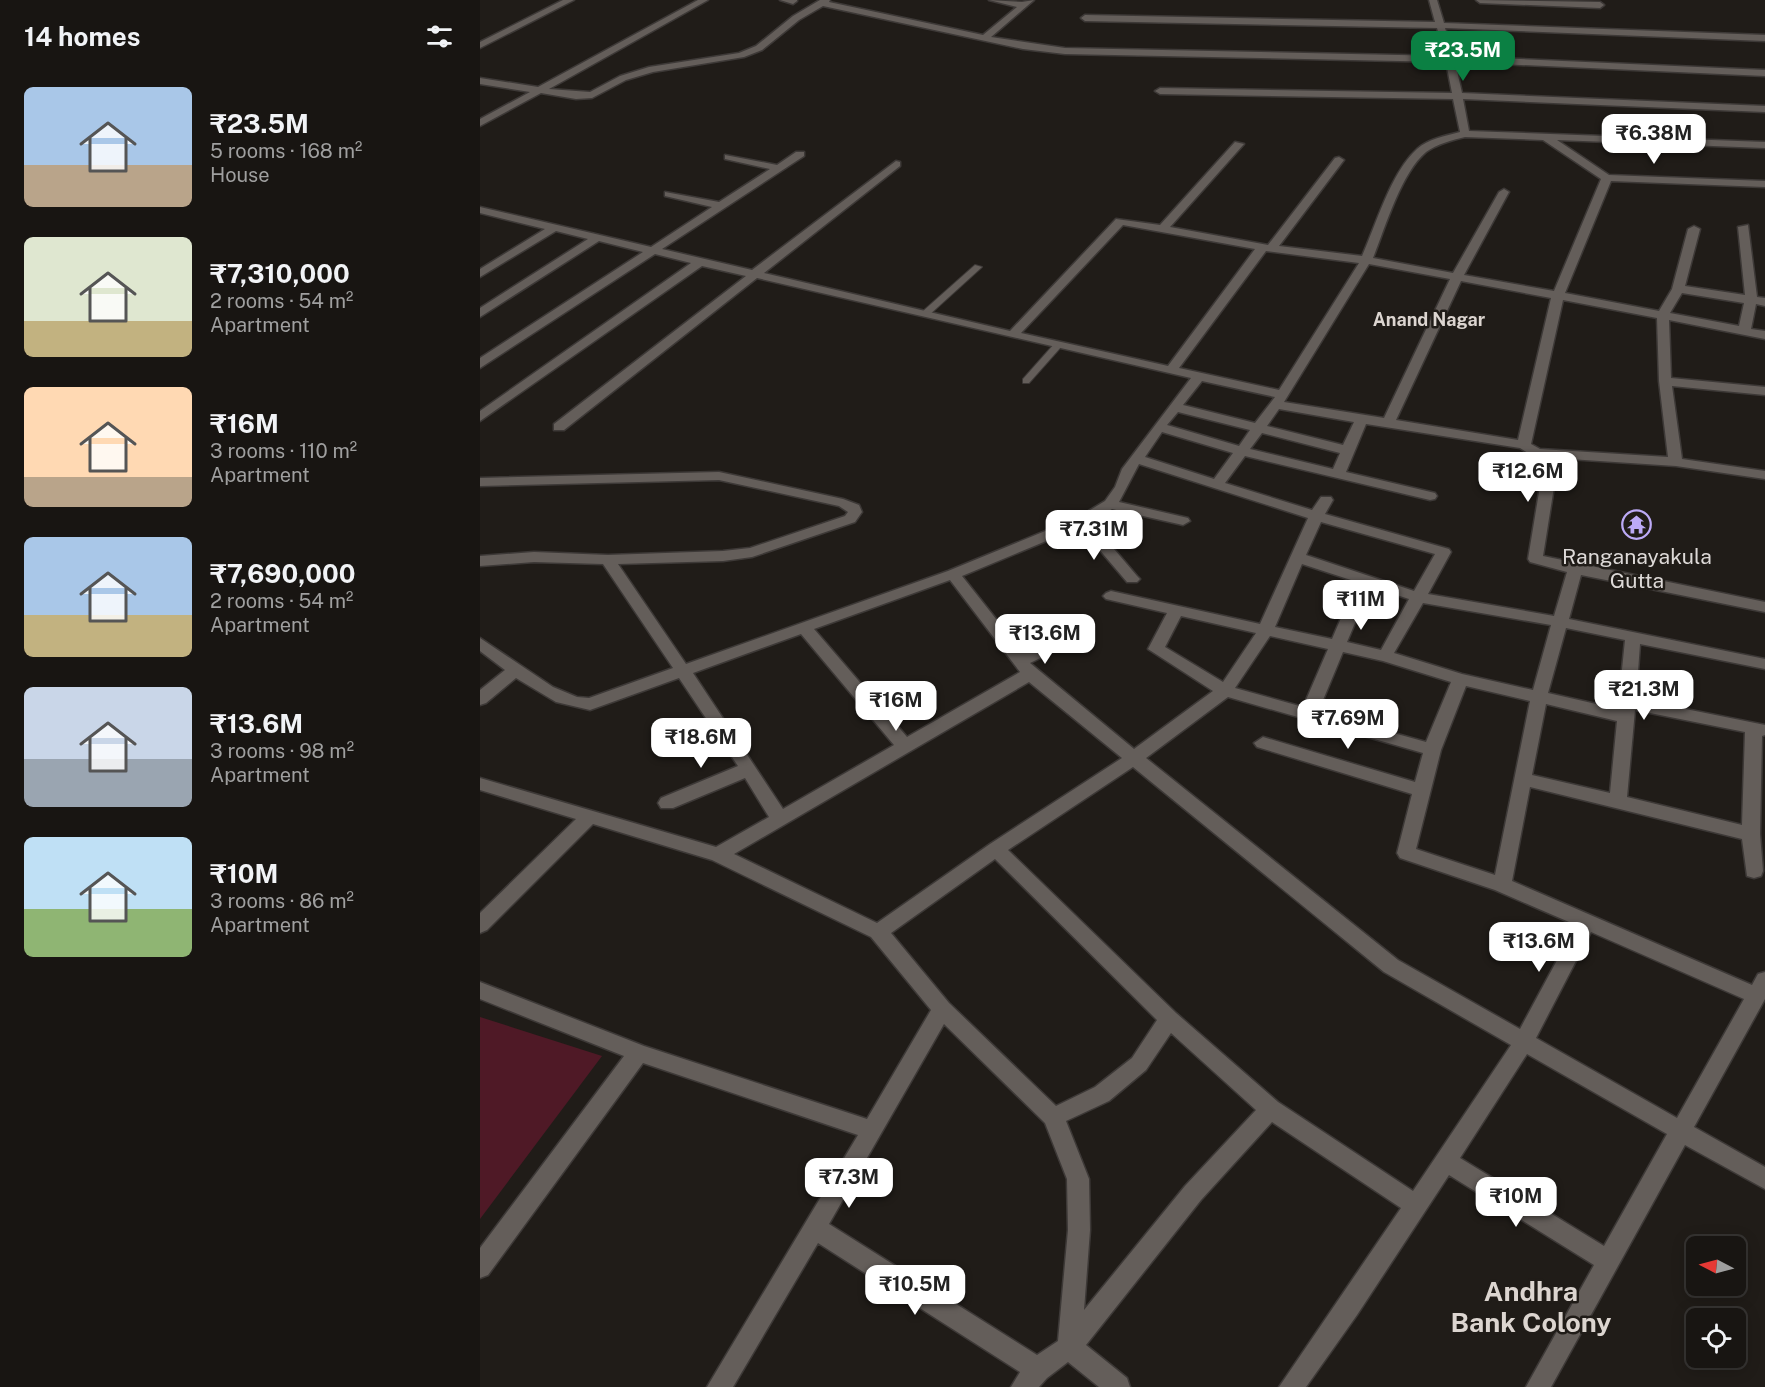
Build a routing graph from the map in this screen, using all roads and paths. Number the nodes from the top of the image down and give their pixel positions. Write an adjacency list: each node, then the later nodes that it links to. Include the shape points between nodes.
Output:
1 (570, 0): 13 (street)
2 (704, 0): 17 (street)
3 (993, 0): 7 (street)
4 (1433, 0): 10 (street)
5 (1480, 0): 8 (street)
6 (824, 1): 11 (street); 17 (street, via 759,48 741,55 652,69 623,78 592,95)
7 (1026, 3): 11 (street)
8 (1600, 5)
9 (1084, 18): 10 (street)
10 (1440, 25): 12 (street); 14 (street)
11 (984, 38): 14 (street, via 1065,51)
12 (1765, 39)
13 (480, 45)
14 (1450, 59): 15 (street); 19 (street)
15 (1765, 73)
16 (480, 81): 17 (street)
17 (538, 89): 21 (street)
18 (1160, 91): 19 (street)
19 (1458, 96): 20 (street); 22 (street)
20 (1765, 109)
21 (480, 123)
22 (1465, 134): 23 (street); 44 (street, via 1420,152)
23 (1546, 137): 25 (street); 31 (street)
24 (1239, 144): 39 (street)
25 (1765, 145)
26 (800, 154): 30 (street)
27 (729, 157): 30 (street)
28 (1339, 160): 42 (street)
29 (896, 164): 48 (street)
30 (778, 168): 35 (street)
31 (1608, 178): 32 (street); 51 (street)
32 (1765, 184)
33 (1504, 192): 49 (street)
34 (669, 194): 35 (street)
35 (720, 206): 43 (street)
36 (480, 210): 37 (street)
37 (555, 227): 41 (street); 47 (street)
38 (1744, 227): 52 (street)
39 (1162, 229): 42 (street); 58 (street, via 1119,221)
40 (1694, 229): 50 (street)
41 (598, 237): 43 (street); 54 (street)
42 (1267, 248): 44 (street); 62 (street)
43 (652, 251): 45 (street); 61 (street)
44 (1366, 260): 49 (street); 67 (street)
45 (700, 262): 48 (street); 69 (street)
46 (978, 267): 55 (lane)
47 (480, 274)
48 (753, 274): 55 (street); 72 (street)
49 (1457, 276): 51 (street); 71 (street)
50 (1678, 289): 52 (street); 56 (street)
51 (1558, 295): 56 (street); 75 (street)
52 (1751, 300): 53 (street); 57 (street)
53 (1765, 302)
54 (480, 313)
55 (925, 314): 58 (street)
56 (1663, 315): 57 (street); 65 (street)
57 (1744, 331): 59 (street)
58 (1013, 335): 60 (street)
59 (1765, 335)
60 (1058, 345): 62 (street); 64 (lane)
61 (480, 364)
62 (1172, 369): 63 (street)
63 (1200, 375): 67 (street); 68 (street)
64 (1026, 381)
65 (1665, 381): 66 (street); 80 (street)
66 (1765, 391)
67 (1280, 400): 70 (street); 74 (street)
68 (1176, 407): 73 (street); 74 (street)
69 (480, 417)
70 (1360, 420): 71 (street); 76 (street)
71 (1388, 424): 75 (street)
72 (559, 427)
73 (1159, 427): 77 (street); 79 (street)
74 (1259, 428): 76 (street); 77 (street)
75 (1524, 445): 78 (street)
76 (1346, 450): 81 (street)
77 (1243, 451): 81 (street); 84 (street)
78 (1539, 453): 80 (street); 93 (street, via 1548,460 1550,468 1535,559)
79 (1137, 459): 84 (street); 86 (street)
80 (1676, 462): 82 (street)
81 (1338, 474): 85 (street)
82 (1765, 475)
83 (480, 482): 91 (street, via 719,476 843,502 855,512 850,519 752,552)
84 (1218, 483): 87 (street)
85 (1430, 496)
86 (1110, 504): 88 (street); 89 (street)
87 (1321, 508): 90 (street); 97 (street, via 1444,552)
88 (1082, 521): 94 (street); 95 (street)
89 (1183, 521)
90 (1300, 558): 97 (street); 103 (street)
91 (608, 560): 92 (street, via 534,557); 112 (street)
92 (480, 561)
93 (1575, 569): 99 (street); 101 (street)
94 (953, 574): 102 (street); 110 (street)
95 (1132, 579)
96 (1111, 596): 100 (street)
97 (1418, 597): 101 (street); 108 (street)
98 (1355, 604): 107 (street)
99 (1765, 607)
100 (1176, 611): 103 (street); 114 (street, via 1156,649)
101 (1562, 622): 105 (street); 115 (street)
102 (803, 626): 112 (street); 121 (street)
103 (1265, 631): 107 (street); 114 (street)
104 (1080, 632): 110 (street)
105 (1634, 637): 109 (street); 117 (street)
106 (480, 643): 111 (street)
107 (1337, 646): 108 (street); 118 (street)
108 (1385, 656): 113 (street)
109 (1765, 664)
110 (1025, 668): 121 (street); 123 (street)
111 (517, 669): 112 (street, via 558,698 574,704 611,698); 116 (street)
112 (683, 670): 124 (street)
113 (1460, 679): 115 (street); 122 (street)
114 (1225, 691): 118 (street); 123 (street)
115 (1539, 697): 117 (street); 125 (street)
116 (480, 699)
117 (1628, 710): 119 (street); 128 (street)
118 (1308, 715): 122 (street)
119 (1760, 729): 132 (street)
120 (1263, 743): 127 (street)
121 (906, 747): 131 (street)
122 (1432, 750): 127 (street)
123 (1134, 758): 133 (street); 144 (street, via 1391,966)
124 (749, 769): 129 (street); 131 (street)
125 (1524, 779): 128 (street); 136 (street)
126 (480, 784): 130 (street)
127 (1422, 791): 136 (street, via 1407,854)
128 (1618, 802): 132 (street)
129 (666, 803)
130 (588, 818): 134 (street); 138 (street)
131 (780, 820): 134 (street)
132 (1751, 834): 135 (street)
133 (996, 849): 139 (street); 143 (street)
134 (718, 855): 139 (street)
135 (1754, 871)
136 (1502, 885): 137 (street)
137 (1587, 922): 140 (street); 144 (street)
138 (480, 925)
139 (878, 932): 142 (street)
140 (1760, 987): 149 (street)
141 (480, 990): 145 (street)
142 (942, 1009): 147 (street); 148 (street)
143 (1169, 1019): 146 (street); 147 (street, via 1139,1064 1102,1094)
144 (1524, 1042): 149 (street); 150 (street)
145 (639, 1053): 148 (street); 155 (street)
146 (1270, 1109): 152 (street); 156 (street, via 1193,1193)
147 (1053, 1117): 156 (street, via 1078,1179 1079,1230)
148 (873, 1131): 153 (street)
149 (1680, 1132): 151 (street); 154 (street)
150 (1446, 1161): 152 (street); 154 (street)
151 (1765, 1179)
152 (1416, 1205): 160 (street)
153 (815, 1228): 157 (street); 158 (street)
154 (1607, 1260): 161 (street)
155 (480, 1267)
156 (1069, 1347): 157 (street); 159 (street)
157 (1031, 1378)
158 (719, 1387)
159 (1118, 1387)
160 (1291, 1387)
161 (1539, 1387)

